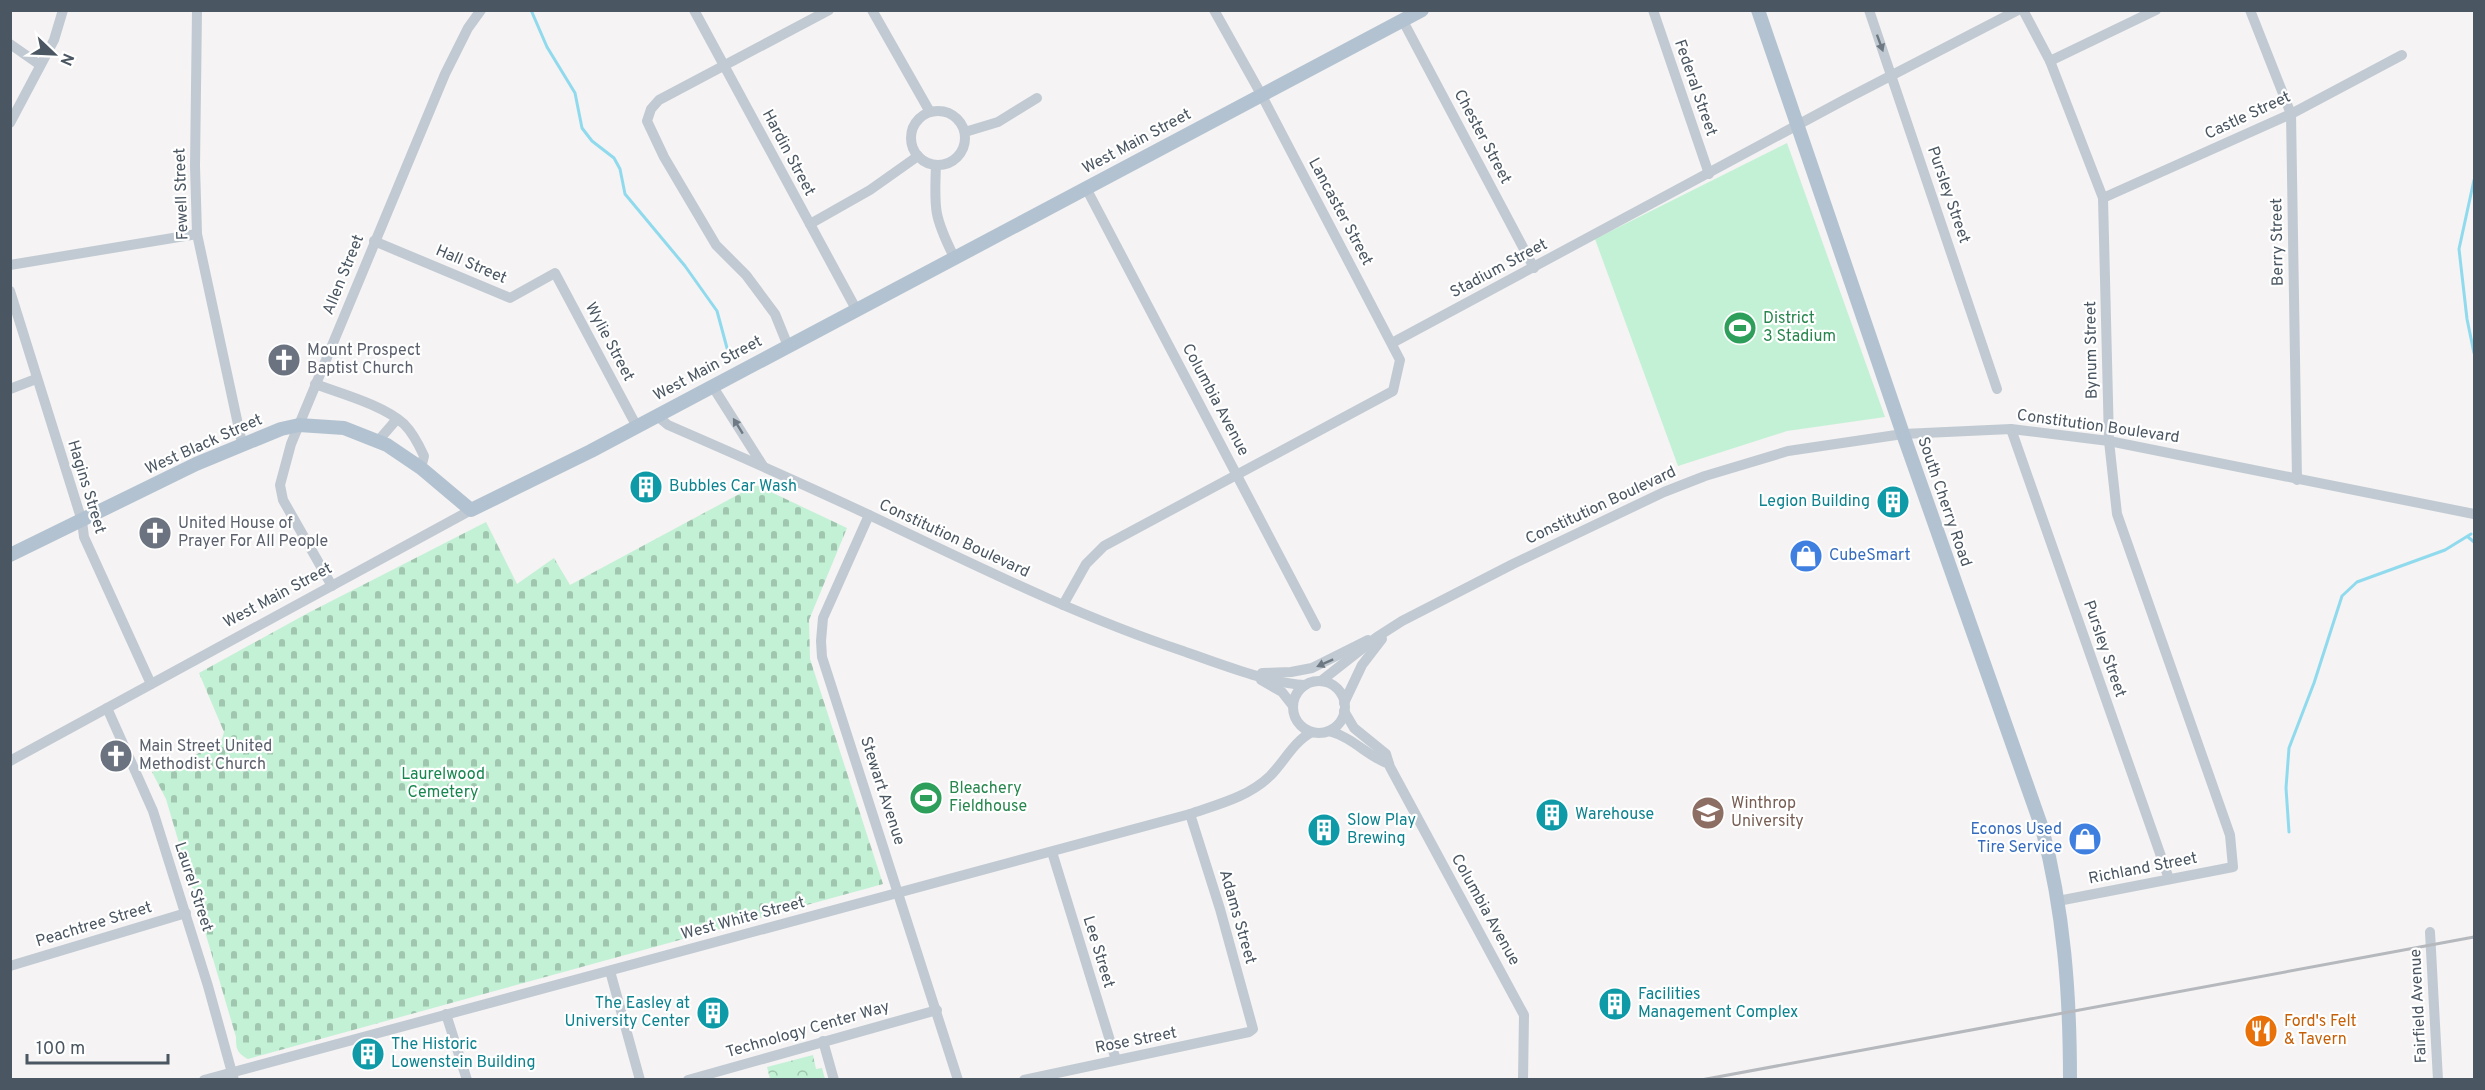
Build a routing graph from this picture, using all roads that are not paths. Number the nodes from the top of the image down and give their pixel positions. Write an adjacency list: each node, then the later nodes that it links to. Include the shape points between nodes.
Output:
1 (63, 10): 20 (street, via 54,40)
2 (197, 10): 36 (street, Fewell Street)
3 (481, 10): 37 (street, Allen Street, via 445,74)
4 (694, 10): 21 (street, Hardin Street)
5 (829, 10): 21 (street)
6 (872, 10): 25 (street)
7 (1214, 10): 23 (street, Lancaster Street)
8 (1422, 10): 16 (main road, West Main Street)
9 (1653, 10): 32 (street, Federal Street)
10 (1758, 10): 28 (main road, South Cherry Road)
11 (1869, 10): 22 (street, Pursley Street, one-way to 22)
12 (2018, 10): 22 (street, Stadium Street)
13 (2023, 10): 19 (street, Bynum Street)
14 (2156, 10): 19 (street)
15 (2250, 10): 26 (street, Berry Street)
16 (1403, 21): 23 (main road, West Main Street); 40 (street, Chester Street)
17 (10, 44): 20 (street)
18 (2402, 55): 26 (street, Castle Street)
19 (2050, 61): 34 (street, Bynum Street)
20 (40, 65): 27 (street)
21 (724, 67): 35 (street, Hardin Street); 45 (street, via 658,100 651,109 648,128 716,245 746,275 775,314)
22 (1892, 76): 28 (street, Stadium Street); 50 (street, Pursley Street)
23 (1261, 94): 33 (main road, West Main Street); 44 (street, Lancaster Street)
24 (1037, 98): 29 (street, via 998,122)
25 (930, 112): 29 (street, via 951,113); 30 (street, via 921,117 911,136)
26 (2290, 114): 34 (street, Castle Street); 63 (street, Berry Street)
27 (10, 123)
28 (1798, 126): 32 (street, Stadium Street); 56 (main road, South Cherry Road)
29 (965, 132): 31 (street, via 963,150 956,159)
30 (918, 156): 31 (street); 35 (street, via 870,190)
31 (936, 165): 38 (street, via 935,211)
32 (1709, 174): 40 (street, Stadium Street)
33 (1086, 188): 38 (main road, West Main Street); 62 (street, Columbia Avenue)
34 (2103, 198): 58 (street, Bynum Street)
35 (810, 224): 43 (street, Hardin Street)
36 (197, 234): 39 (street); 59 (street, Fewell Street)
37 (374, 241): 41 (street, Hall Street, via 510,298); 47 (street, Allen Street)
38 (954, 257): 43 (main road, West Main Street)
39 (10, 265)
40 (1534, 268): 44 (street, Stadium Street)
41 (555, 273): 54 (street, Wylie Street)
42 (10, 291): 46 (street, Hagins Street)
43 (856, 309): 45 (main road, West Main Street)
44 (1392, 343): 62 (street, via 1400,360 1393,391)
45 (788, 346): 48 (main road, West Main Street)
46 (36, 379): 49 (street); 67 (street, Hagins Street)
47 (315, 384): 52 (street); 53 (street, Allen Street)
48 (713, 387): 51 (main road, West Main Street); 60 (street, one-way to 48)
49 (10, 389)
50 (1997, 389)
51 (656, 415): 54 (main road, West Main Street); 60 (street, Constitution Boulevard, via 668,425)
52 (397, 419): 57 (street); 61 (street, via 424,456)
53 (299, 425): 57 (main road, West Black Street, via 344,428); 59 (main road, West Black Street); 69 (street, Allen Street, via 280,485 283,500)
54 (636, 425): 64 (main road, West Main Street)
55 (2011, 429): 56 (street, Constitution Boulevard); 58 (street, Constitution Boulevard); 90 (street, Pursley Street)
56 (1903, 434): 72 (street, Constitution Boulevard, via 1788,451 1704,476 1625,509); 92 (main road, South Cherry Road, via 2042,828)
57 (378, 441): 61 (main road, West Black Street)
58 (2109, 441): 63 (street, Constitution Boulevard); 89 (street, Bynum Street, via 2117,514 2230,835)
59 (242, 443): 67 (main road, West Black Street)
60 (763, 466): 66 (street, Constitution Boulevard)
61 (421, 468): 64 (main road, West Black Street)
62 (1238, 475): 70 (street, via 1104,546 1086,564); 71 (street, Columbia Avenue)
63 (2297, 480): 65 (street, Constitution Boulevard)
64 (471, 510): 69 (street, West Main Street)
65 (2475, 514)
66 (869, 516): 70 (street, Constitution Boulevard); 91 (street, Stewart Avenue, via 828,605 820,640 827,673)
67 (82, 521): 68 (main road, West Black Street); 76 (street, Hagins Street, via 89,548)
68 (10, 555)
69 (332, 586): 76 (street, West Main Street)
70 (1063, 605): 74 (street, Constitution Boulevard, via 1132,634)
71 (1316, 626)
72 (1391, 628): 73 (street, Constitution Boulevard); 79 (street, Constitution Boulevard, via 1362,665)
73 (1377, 637): 74 (street, one-way to 74, via 1312,669); 75 (street, Constitution Boulevard)
74 (1251, 673): 77 (street, Constitution Boulevard); 78 (street, Constitution Boulevard, via 1282,692)
75 (1322, 681): 77 (street, Constitution Boulevard); 79 (street, via 1336,688)
76 (151, 684): 80 (street, West Main Street)
77 (1305, 685): 78 (street)
78 (1293, 706): 81 (street)
79 (1344, 707): 82 (street, Constitution Boulevard, via 1341,720); 85 (street, Columbia Avenue, via 1354,728 1386,754)
80 (107, 708): 84 (street, West Main Street); 93 (street, Laurel Street, via 153,811)
81 (1296, 718): 83 (street); 86 (street, West White Street, via 1294,736)
82 (1329, 731): 83 (street); 85 (street, Columbia Avenue, via 1354,741)
83 (1312, 732): 86 (street, West White Street, via 1299,741)
84 (10, 761)
85 (1389, 764): 110 (street, Columbia Avenue, via 1524,1015)
86 (1280, 766): 87 (street, West White Street, via 1239,797)
87 (1191, 814): 88 (street, West White Street); 99 (street, Adams Street)
88 (1052, 852): 91 (street, West White Street); 101 (street, Lee Street)
89 (2233, 867): 90 (street, Richland Street)
90 (2169, 879): 92 (street, Richland Street)
91 (900, 892): 96 (street, West White Street); 97 (street, Stewart Avenue)
92 (2058, 901): 111 (main road, South Cherry Road, via 2070,1011)
93 (186, 913): 95 (street, Peachtree Street); 102 (street, Laurel Street)
94 (2430, 932): 112 (street, Fairfield Avenue)
95 (10, 966)
96 (610, 971): 98 (street, West White Street); 105 (street)
97 (937, 1010): 100 (street, Technology Center Way); 108 (street, Stewart Avenue)
98 (446, 1014): 102 (street, West White Street); 104 (street)
99 (1252, 1029): 101 (street, Rose Street)
100 (824, 1041): 106 (street, Technology Center Way); 107 (street)
101 (1116, 1060): 109 (street, Rose Street)
102 (233, 1076): 103 (street, West White Street)
103 (204, 1080)
104 (467, 1080)
105 (639, 1080)
106 (688, 1080)
107 (834, 1080)
108 (958, 1080)
109 (1024, 1080)
110 (1523, 1080)
111 (2070, 1080)
112 (2438, 1080)

